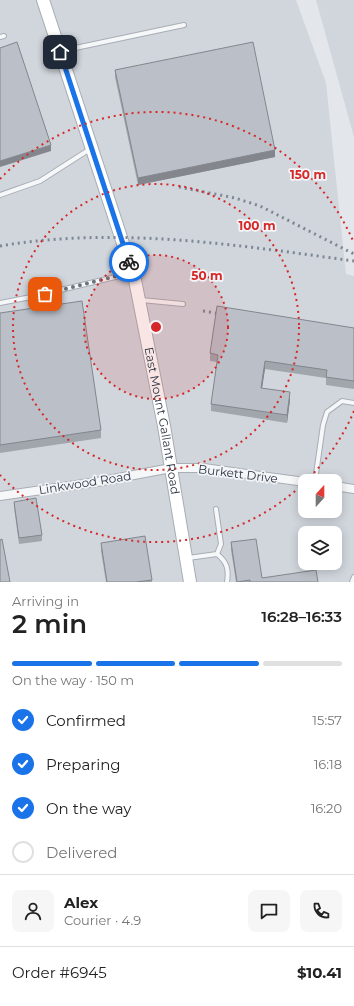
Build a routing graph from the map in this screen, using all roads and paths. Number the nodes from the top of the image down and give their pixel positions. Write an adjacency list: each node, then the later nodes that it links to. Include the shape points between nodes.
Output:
1 (43, 0): 3 (street, East Mount Gallant Road)
2 (184, 25): 3 (lane)
3 (60, 52): 4 (street, East Mount Gallant Road)
4 (92, 148): 5 (lane, via 40,181); 6 (street, East Mount Gallant Road)
5 (0, 195)
6 (133, 272): 7 (street, East Mount Gallant Road); 8 (lane)
7 (139, 300): 9 (lane); 11 (street, East Mount Gallant Road)
8 (0, 303)
9 (184, 304)
10 (354, 402): 12 (lane, via 342,401 327,412)
11 (171, 468): 13 (street, Burkett Drive, via 204,468); 16 (street, Linkwood Road); 19 (street, East Mount Gallant Road)
12 (316, 474)
13 (298, 481)
14 (342, 487): 15 (street)
15 (354, 489)
16 (0, 496)
17 (216, 509): 18 (lane, via 221,544)
18 (217, 554): 19 (lane); 22 (lane, via 225,561 229,571)
19 (186, 558): 21 (street, East Mount Gallant Road)
20 (354, 577): 23 (lane)
21 (190, 582)
22 (227, 582)
23 (352, 582)

